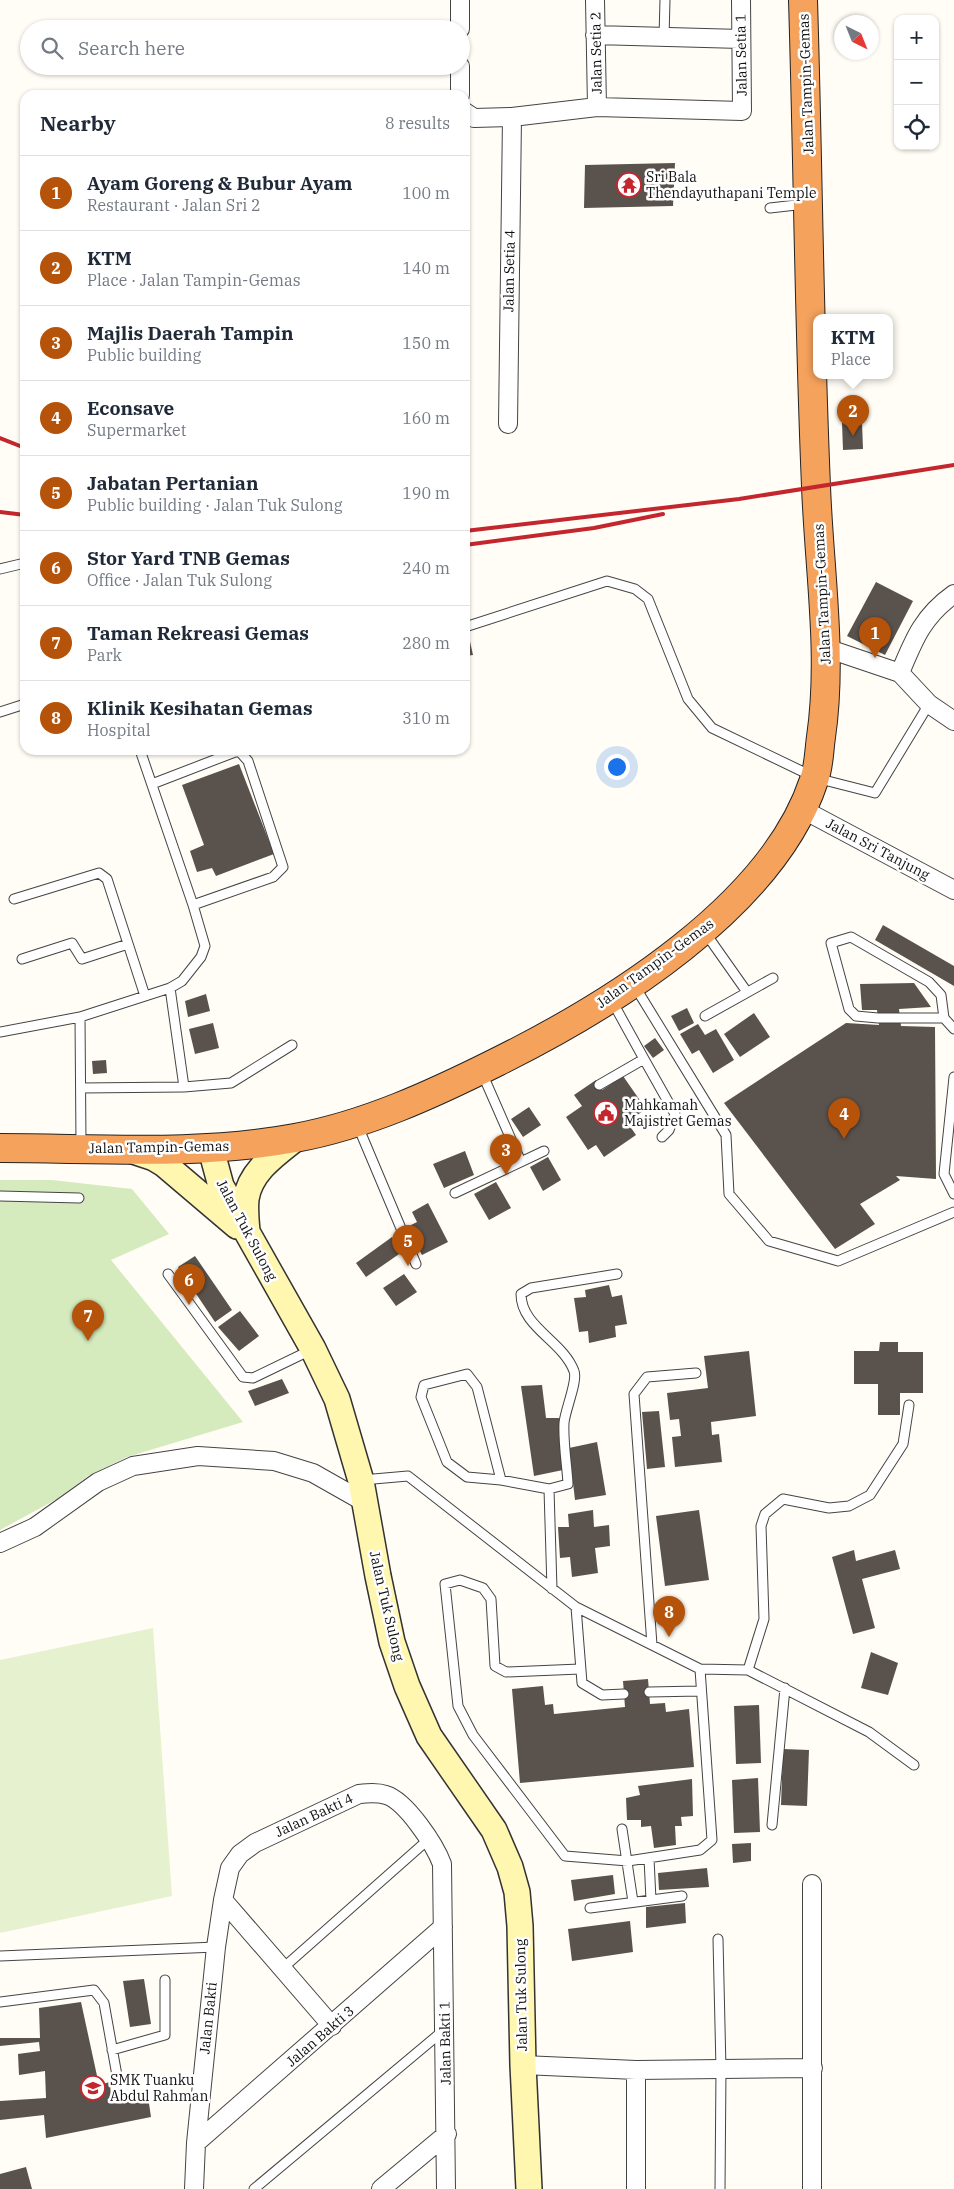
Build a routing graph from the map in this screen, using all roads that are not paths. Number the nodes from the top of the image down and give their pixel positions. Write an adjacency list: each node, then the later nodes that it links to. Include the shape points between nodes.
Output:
1 (460, 0): 6 (street)
2 (595, 0): 7 (street, Jalan Setia 2)
3 (665, 0): 8 (lane)
4 (741, 0): 9 (street, Jalan Setia 1)
5 (803, 0): 15 (highway, Jalan Tampin-Gemas)
6 (460, 20)
7 (595, 35): 8 (street); 12 (street, Jalan Setia 2)
8 (664, 37): 9 (street)
9 (741, 39): 12 (street, Jalan Setia 1, via 742,111)
10 (460, 75): 11 (street)
11 (460, 90)
12 (597, 107): 14 (street)
13 (470, 115): 14 (street, via 474,118)
14 (512, 117): 19 (street, Jalan Setia 4)
15 (810, 203): 16 (lane); 17 (highway, Jalan Tampin-Gemas)
16 (770, 208)
17 (813, 345)
18 (814, 379): 24 (highway, Jalan Tampin-Gemas, via 816,487)
19 (508, 424)
20 (20, 564): 21 (lane)
21 (0, 569)
22 (954, 594): 25 (street, via 940,604 917,632)
23 (470, 625): 33 (lane, via 607,581 635,589 648,599 688,699 712,728)
24 (826, 648): 25 (street); 33 (highway, Jalan Tampin-Gemas, via 825,714)
25 (900, 673): 26 (street)
26 (929, 704): 29 (street); 33 (lane, via 875,793)
27 (20, 706): 28 (lane)
28 (0, 712)
29 (954, 721)
30 (142, 755): 34 (lane)
31 (227, 755): 34 (lane)
32 (243, 755): 38 (lane, via 248,761 283,868 273,877)
33 (816, 778): 35 (highway, Jalan Tampin-Gemas)
34 (152, 784): 38 (lane)
35 (802, 809): 36 (street, Jalan Sri Tanjung); 39 (highway, Jalan Tampin-Gemas, via 771,861)
36 (954, 890)
37 (14, 899): 40 (lane, via 99,873 107,879)
38 (193, 906): 44 (lane, via 205,946 201,957 182,981)
39 (703, 931): 43 (highway, Jalan Tampin-Gemas); 45 (lane)
40 (128, 944): 41 (lane, via 82,959 72,943); 46 (lane)
41 (22, 959)
42 (773, 978): 45 (lane)
43 (633, 984): 47 (highway, Jalan Tampin-Gemas); 73 (lane, via 726,1136 729,1194 769,1241 838,1261)
44 (170, 988): 46 (lane); 58 (lane)
45 (747, 992): 48 (lane)
46 (145, 996): 49 (lane)
47 (610, 998): 54 (lane); 55 (highway, Jalan Tampin-Gemas, via 548,1036)
48 (705, 1016)
49 (80, 1017): 52 (lane); 59 (lane)
50 (944, 1018): 50 (lane, via 856,1016 849,1009 830,943 851,937 928,982 941,995); 51 (lane)
51 (954, 1029)
52 (0, 1032)
53 (292, 1045): 58 (lane, via 231,1083)
54 (644, 1058): 57 (lane); 61 (lane, via 675,1114 669,1130)
55 (481, 1070): 60 (highway, Jalan Tampin-Gemas, via 422,1099); 68 (lane)
56 (954, 1077): 70 (lane, via 944,1174)
57 (599, 1085)
58 (184, 1087): 59 (lane)
59 (81, 1088): 64 (lane)
60 (356, 1122): 62 (highway, Jalan Tampin-Gemas); 75 (lane)
61 (662, 1137)
62 (296, 1138): 66 (highway, Jalan Tampin-Gemas); 74 (street, via 258,1171 246,1199)
63 (0, 1148): 64 (highway, Jalan Tampin-Gemas)
64 (80, 1148): 65 (highway, Jalan Tampin-Gemas)
65 (127, 1149): 66 (highway, Jalan Tampin-Gemas); 74 (street, via 164,1164)
66 (211, 1149): 74 (street, Jalan Tuk Sulong, via 221,1186)
67 (544, 1151): 68 (lane)
68 (521, 1162): 69 (lane)
69 (455, 1193)
70 (954, 1194)
71 (0, 1196): 72 (lane)
72 (79, 1198)
73 (954, 1212)
74 (247, 1234): 78 (street, Jalan Tuk Sulong)
75 (416, 1264)
76 (168, 1274): 78 (lane, via 243,1377 252,1378)
77 (617, 1274): 82 (lane, via 531,1288 520,1294 526,1315 565,1354 575,1373 564,1423 568,1484)
78 (313, 1349): 83 (street, Jalan Tuk Sulong, via 337,1399)
79 (696, 1373): 87 (lane, via 646,1377 634,1394)
80 (909, 1405): 90 (lane, via 903,1444 870,1495 849,1506 829,1508 784,1499 764,1514 761,1526 764,1619)
81 (501, 1480): 81 (lane, via 468,1477 447,1462 421,1397 424,1385 467,1374 477,1387); 82 (lane)
82 (549, 1489): 85 (lane)
83 (364, 1492): 84 (street, via 274,1461 198,1456 133,1466 98,1482 35,1527); 85 (lane, via 408,1476); 118 (street, Jalan Tuk Sulong, via 392,1642 407,1686 429,1736 494,1830 517,1892)
84 (0, 1543)
85 (552, 1589): 86 (lane)
86 (576, 1607): 87 (lane); 89 (lane)
87 (652, 1645): 88 (lane)
88 (700, 1669): 90 (lane); 92 (lane)
89 (580, 1670): 94 (lane, via 582,1683 602,1695); 100 (lane, via 506,1672 495,1666 491,1598 483,1588 460,1580 446,1584 458,1706 473,1735 565,1856)
90 (748, 1670): 91 (lane)
91 (785, 1688): 95 (lane, via 869,1732); 96 (lane)
92 (700, 1691): 93 (lane); 99 (lane, via 712,1840 700,1850)
93 (649, 1692)
94 (624, 1694)
95 (914, 1765)
96 (772, 1825)
97 (622, 1829): 100 (lane)
98 (430, 1838): 103 (street, Jalan Bakti 4, via 442,1864); 104 (street, Jalan Bakti 4, via 388,1795 359,1794 255,1843 240,1854 230,1868); 112 (lane)
99 (649, 1858): 100 (lane); 105 (lane)
100 (628, 1861): 106 (lane)
101 (812, 1884): 119 (street)
102 (682, 1896): 105 (lane)
103 (443, 1897): 108 (street, Jalan Bakti 1)
104 (223, 1900): 110 (street, Jalan Bakti 4); 112 (street)
105 (651, 1900): 106 (lane)
106 (633, 1902): 107 (lane)
107 (590, 1908)
108 (443, 1927): 115 (street, Jalan Bakti 3); 116 (street, Jalan Bakti 1)
109 (718, 1939): 120 (lane)
110 (216, 1942): 111 (lane); 124 (street, Jalan Bakti)
111 (0, 1956)
112 (283, 1968): 115 (street)
113 (165, 1980): 117 (lane, via 165,2035)
114 (0, 2002): 117 (lane, via 94,1990 104,2002)
115 (332, 2026): 124 (street, Jalan Bakti 3)
116 (444, 2030): 123 (street, Jalan Bakti 1); 126 (lane)
117 (112, 2050): 122 (lane)
118 (523, 2065): 121 (street); 129 (street, Jalan Tuk Sulong)
119 (814, 2068): 120 (street); 132 (street)
120 (722, 2069): 121 (street); 131 (lane)
121 (636, 2070): 130 (street)
122 (118, 2081)
123 (447, 2134): 127 (street); 128 (street, Jalan Bakti 1)
124 (196, 2144): 125 (street, Jalan Bakti)
125 (194, 2189)
126 (254, 2189)
127 (381, 2189)
128 (446, 2189)
129 (529, 2189)
130 (636, 2189)
131 (720, 2189)
132 (812, 2189)

